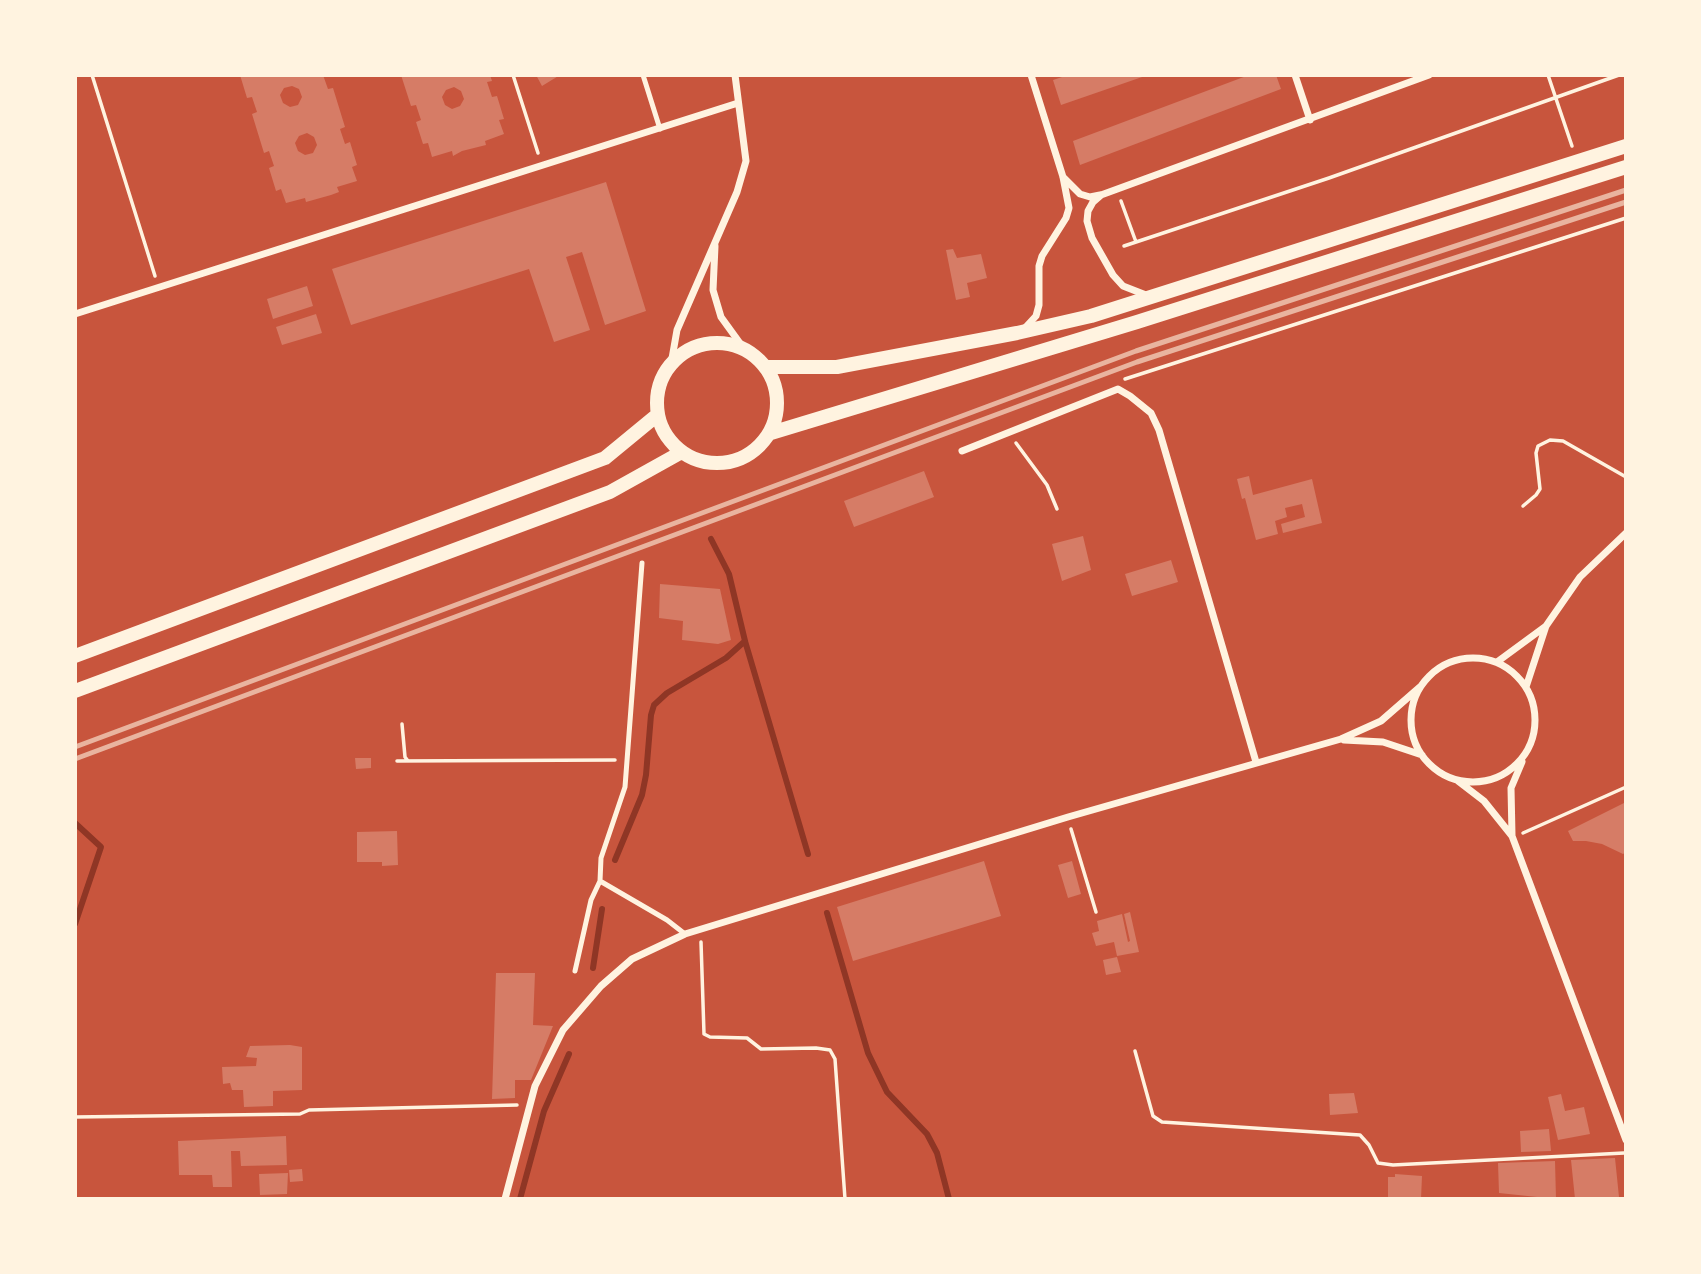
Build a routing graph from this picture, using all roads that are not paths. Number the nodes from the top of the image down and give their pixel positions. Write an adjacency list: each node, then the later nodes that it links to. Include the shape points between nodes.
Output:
1 (643, 75): 8 (lane)
2 (734, 75): 6 (street)
3 (1031, 75): 11 (street)
4 (1295, 75): 7 (street)
5 (1429, 75): 7 (street)
6 (738, 103): 8 (street); 13 (street, via 746,162)
7 (1310, 120): 12 (street)
8 (660, 129): 15 (street)
9 (1626, 146): 14 (main road)
10 (1626, 167): 21 (main road)
11 (1063, 177): 12 (street, via 1080,194); 16 (street, via 1069,208 1042,256 1036,316)
12 (1101, 195): 14 (street, via 1093,202 1087,221 1113,275 1134,292)
13 (715, 239): 17 (street, via 713,290 721,317); 18 (street, via 677,330)
14 (1168, 292): 16 (main road)
15 (75, 314)
16 (1017, 333): 19 (main road, via 837,367)
17 (742, 346): 18 (main road, via 701,346); 19 (main road)
18 (671, 364): 20 (main road, via 657,391)
19 (767, 367): 21 (main road, via 779,400)
20 (656, 416): 23 (main road); 27 (main road, via 605,458)
21 (771, 433): 23 (main road, via 738,458 709,461)
22 (962, 451): 35 (street, via 1118,389 1151,413)
23 (680, 453): 31 (main road, via 610,492)
24 (1626, 533): 26 (street, via 1580,577)
25 (642, 563): 38 (lane, via 625,787 601,859)
26 (1546, 626): 28 (street); 30 (street)
27 (75, 656)
28 (1497, 662): 29 (street, via 1480,658 1446,664); 30 (street)
29 (1420, 687): 32 (street, via 1381,721); 34 (street, via 1411,721)
30 (1526, 687): 33 (street, via 1535,720)
31 (75, 691)
32 (1341, 739): 34 (street, via 1383,741); 35 (street)
33 (1527, 752): 36 (street, via 1497,778); 37 (street, via 1511,788)
34 (1422, 755): 36 (street)
35 (1256, 762): 39 (street)
36 (1458, 781): 37 (street, via 1484,801)
37 (1512, 836): 41 (street)
38 (600, 881): 39 (lane); 40 (lane, via 591,900)
39 (685, 934): 42 (street, via 632,959 563,1030 535,1086)
40 (575, 971)
41 (1626, 1140)
42 (505, 1199)

